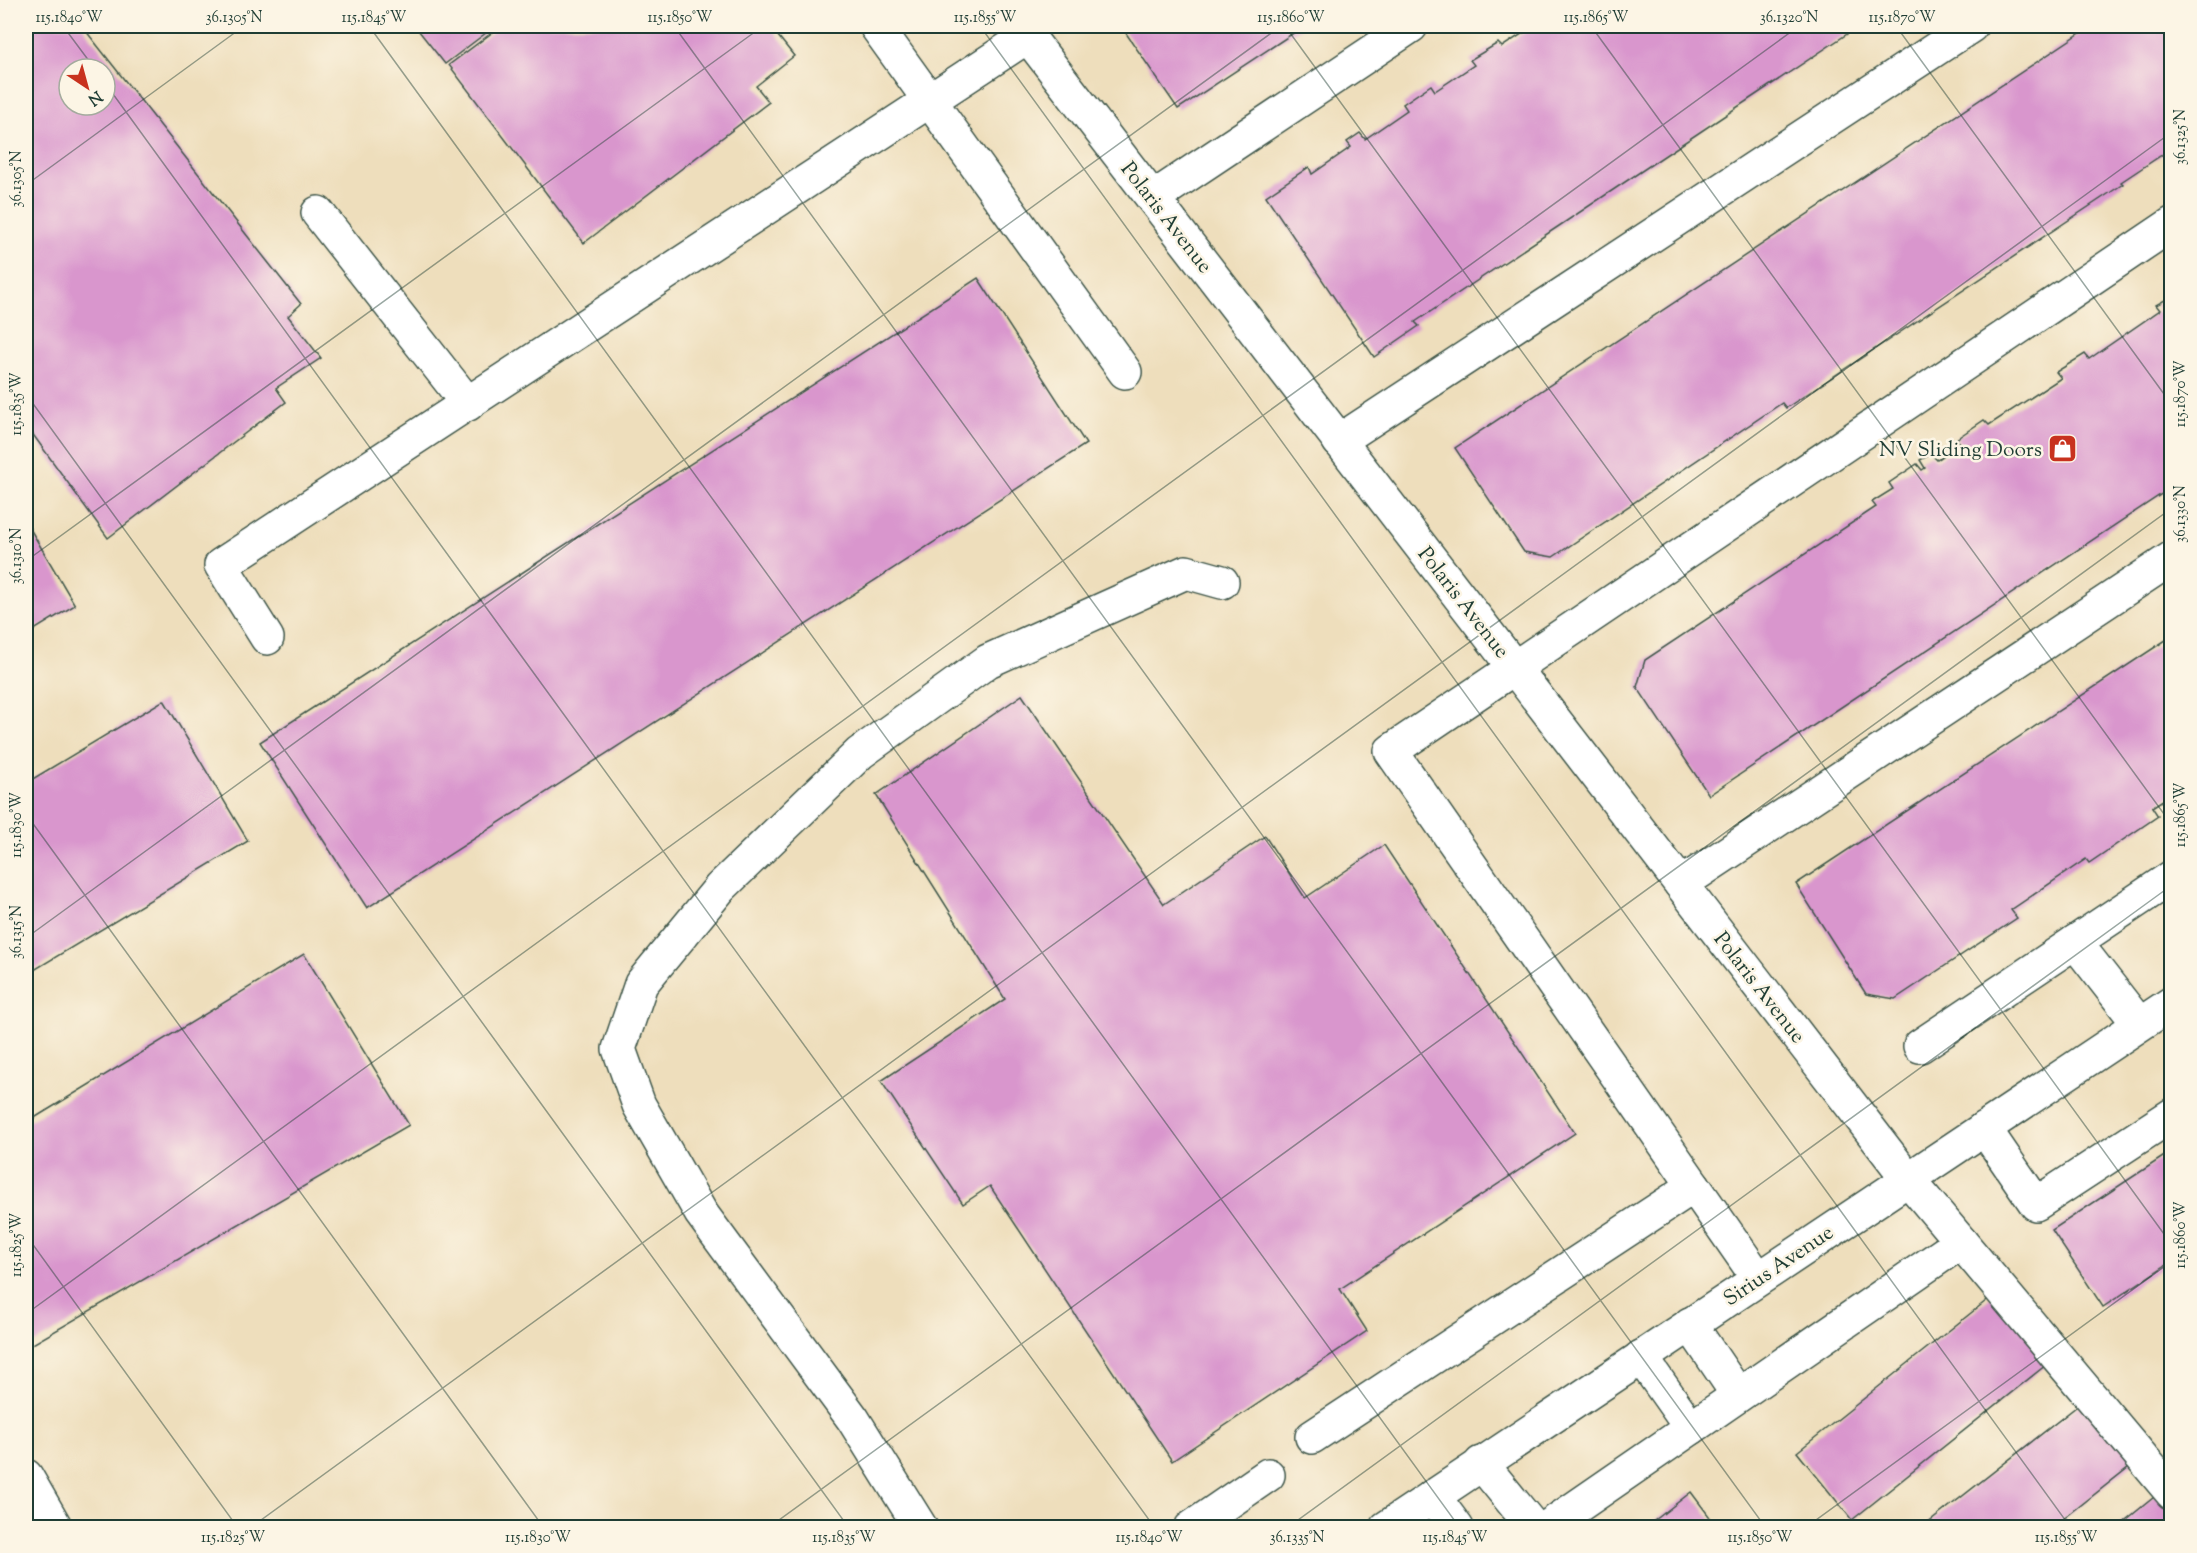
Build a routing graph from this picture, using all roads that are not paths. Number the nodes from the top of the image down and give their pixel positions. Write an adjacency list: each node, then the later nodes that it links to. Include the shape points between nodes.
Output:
1 (876, 26): 5 (street)
2 (1411, 26): 6 (street)
3 (1971, 26): 11 (street)
4 (1024, 31): 5 (street); 6 (street, Polaris Avenue)
5 (931, 100): 9 (street); 10 (street)
6 (1153, 198): 11 (street, Polaris Avenue)
7 (318, 213): 10 (street)
8 (2172, 225): 15 (street)
9 (1125, 372)
10 (468, 404): 14 (street, via 221,565)
11 (1340, 441): 15 (street, Polaris Avenue)
12 (2172, 558): 17 (street)
13 (1222, 582): 39 (street, via 1186,572 988,661 861,753 720,888 641,984 619,1049 639,1105 701,1213 853,1419)
14 (267, 638)
15 (1514, 668): 17 (street, Polaris Avenue); 25 (street, via 1391,751)
16 (2172, 877): 18 (street)
17 (1681, 884): 24 (street, Polaris Avenue)
18 (2075, 942): 20 (street); 21 (street)
19 (2172, 1003): 20 (street, Sirius Avenue)
20 (2139, 1024): 23 (street, Sirius Avenue)
21 (1920, 1046)
22 (2172, 1115): 23 (street, via 2036,1204)
23 (1984, 1128): 24 (street, Sirius Avenue)
24 (1908, 1179): 26 (street, Polaris Avenue); 27 (street, Sirius Avenue)
25 (1694, 1186): 27 (street); 32 (street)
26 (1961, 1242): 30 (street); 36 (street, Polaris Avenue)
27 (1758, 1278): 28 (street, Sirius Avenue)
28 (1690, 1324): 29 (street, Sirius Avenue); 30 (street)
29 (1641, 1357): 31 (street); 33 (street, Sirius Avenue)
30 (1738, 1395): 31 (street)
31 (1691, 1428): 44 (street)
32 (1312, 1437)
33 (1481, 1463): 37 (street, Sirius Avenue); 43 (street)
34 (1268, 1475): 40 (street)
35 (26, 1476): 38 (street)
36 (2172, 1493)
37 (1433, 1496): 41 (street, Sirius Avenue); 42 (street)
38 (56, 1527)
39 (921, 1527)
40 (1191, 1527)
41 (1386, 1527)
42 (1457, 1527)
43 (1534, 1527)
44 (1546, 1527)

